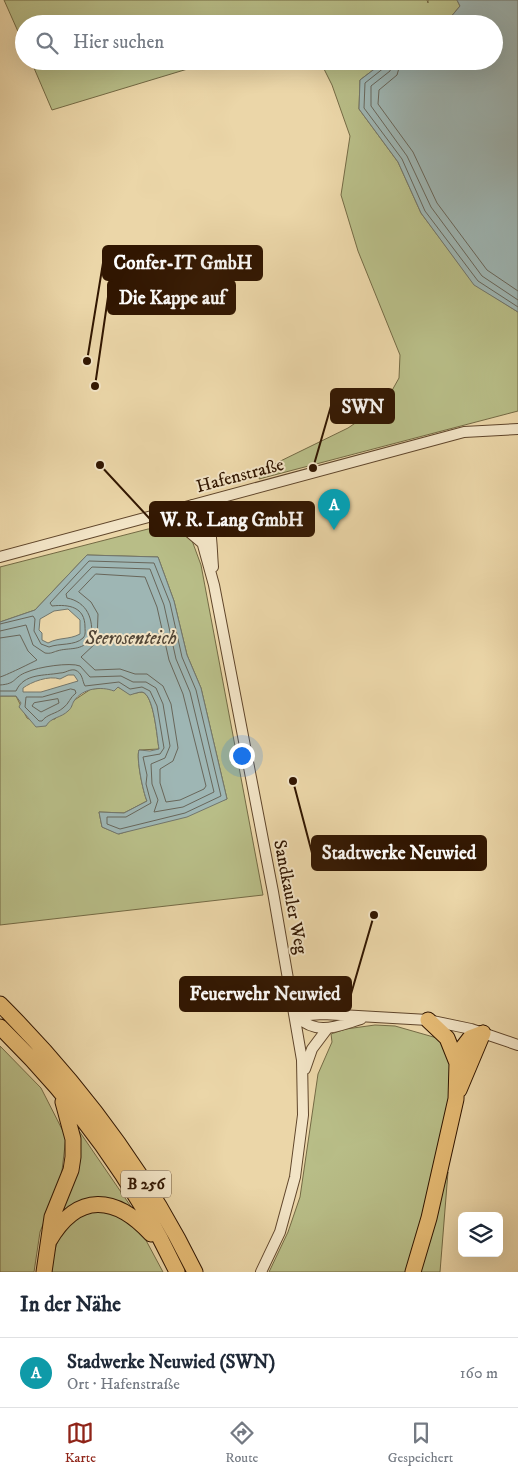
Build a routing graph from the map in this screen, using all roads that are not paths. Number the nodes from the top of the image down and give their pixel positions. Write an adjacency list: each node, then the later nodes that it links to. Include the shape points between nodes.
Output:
1 (518, 429): 2 (street, Hafenstraße, via 464,432)
2 (196, 505): 3 (street, Hafenstraße); 4 (street, Sandkauler Weg); 6 (street, Sandkauler Weg, via 210,524)
3 (157, 515): 4 (street, via 180,525); 5 (street, Hafenstraße)
4 (200, 542): 6 (street, Sandkauler Weg)
5 (0, 557)
6 (214, 585): 8 (street, Sandkauler Weg)
7 (0, 1004): 23 (highway, B 256, via 94,1108 157,1202)
8 (295, 1016): 9 (street, via 323,1014); 12 (street, via 306,1026); 16 (street, Sandkauler Weg)
9 (366, 1018): 10 (street); 12 (street)
10 (428, 1020): 13 (street); 15 (highway, via 447,1038)
11 (0, 1027): 17 (highway, B 256)
12 (327, 1029): 16 (street, via 312,1049)
13 (483, 1033): 14 (street); 15 (highway, via 466,1041); 18 (highway)
14 (518, 1046)
15 (457, 1063): 18 (highway)
16 (304, 1078): 24 (street, Sandkauler Weg, via 303,1115 293,1186 280,1232)
17 (61, 1094): 19 (highway, via 72,1130 73,1157 52,1217); 20 (highway, B 256, via 128,1184)
18 (456, 1098): 25 (highway, via 427,1226)
19 (48, 1244): 20 (highway, via 67,1218 85,1207 103,1204 133,1216); 21 (highway)
20 (166, 1250): 22 (highway, B 256)
21 (44, 1272)
22 (177, 1272)
23 (195, 1272)
24 (261, 1272)
25 (413, 1272)

